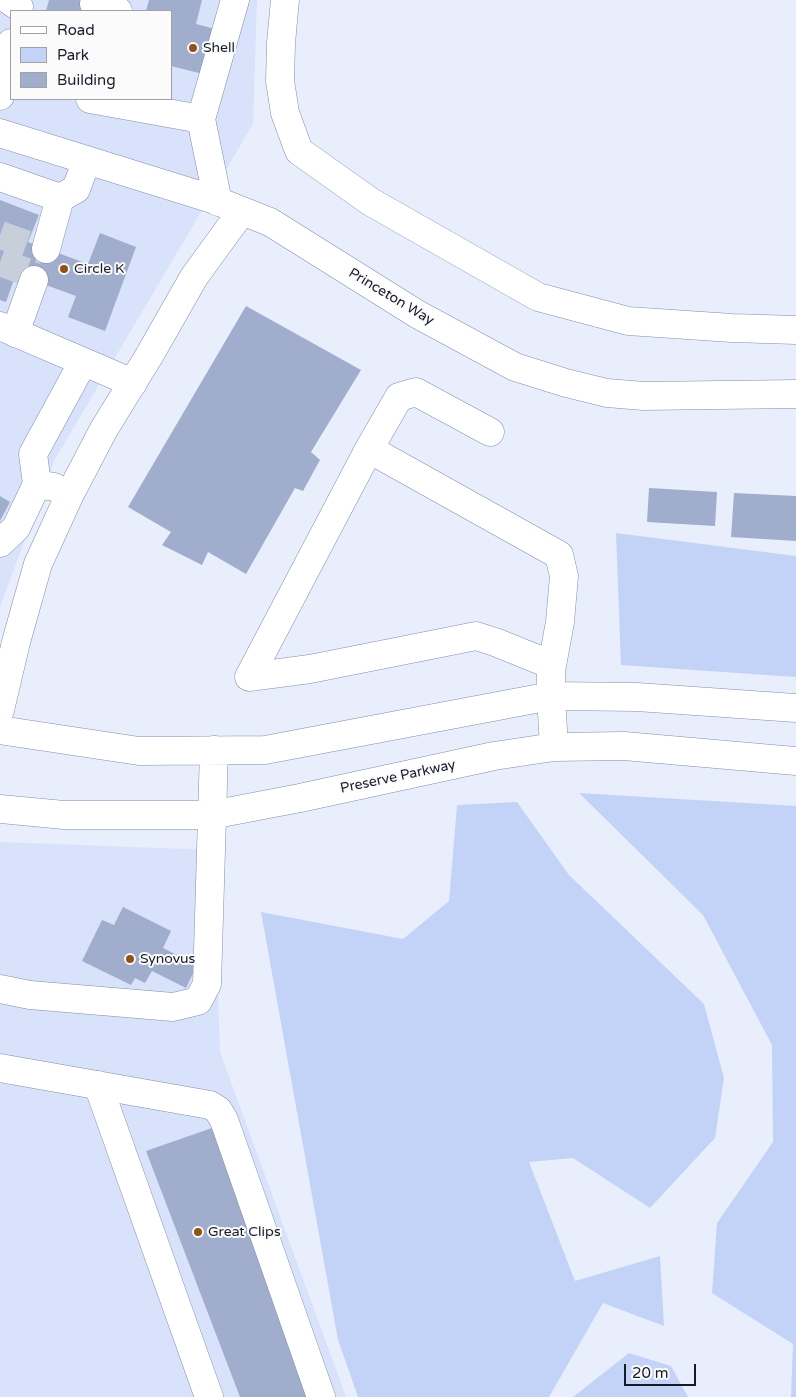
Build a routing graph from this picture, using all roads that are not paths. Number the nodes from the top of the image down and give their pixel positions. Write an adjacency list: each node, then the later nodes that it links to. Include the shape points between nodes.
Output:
1 (235, 0): 6 (street)
2 (285, 0): 15 (street, via 280,81 285,113 299,151 371,202 538,297 628,320)
3 (10, 50): 4 (street)
4 (5, 88)
5 (99, 100): 6 (street)
6 (202, 119): 11 (street)
7 (0, 133): 8 (street, Princeton Way)
8 (87, 160): 10 (street, via 76,189); 11 (street, Princeton Way)
9 (0, 177): 10 (street)
10 (60, 198): 12 (street)
11 (230, 206): 17 (street, via 194,277); 18 (street, Princeton Way, via 270,222 417,314 515,367 606,393 652,396)
12 (46, 249)
13 (34, 280): 14 (street)
14 (7, 329): 16 (street)
15 (796, 330)
16 (83, 362): 17 (street); 21 (street, via 33,454)
17 (132, 383): 22 (street)
18 (796, 394)
19 (490, 432): 20 (street, via 416,392 399,397)
20 (369, 449): 25 (street, via 558,555 564,576); 25 (street, via 248,677 328,666 476,636)
21 (37, 484): 22 (street); 23 (street, via 16,528)
22 (72, 491): 24 (street)
23 (0, 543)
24 (9, 631): 28 (street)
25 (552, 665): 26 (street)
26 (551, 696): 27 (street, via 637,697); 30 (street); 31 (street, via 265,750)
27 (796, 708)
28 (0, 710)
29 (0, 730): 31 (street, via 139,751)
30 (554, 747): 32 (street, Preserve Parkway, via 624,746); 34 (street, Preserve Parkway, via 494,756)
31 (214, 750): 34 (street)
32 (796, 761)
33 (0, 809): 34 (street, Preserve Parkway, via 64,815)
34 (211, 815): 35 (street, via 207,984 198,1001 172,1007)
35 (0, 989)
36 (0, 1068): 37 (street)
37 (98, 1085): 38 (street); 39 (street, via 210,1104 218,1110)
38 (209, 1397)
39 (322, 1397)

